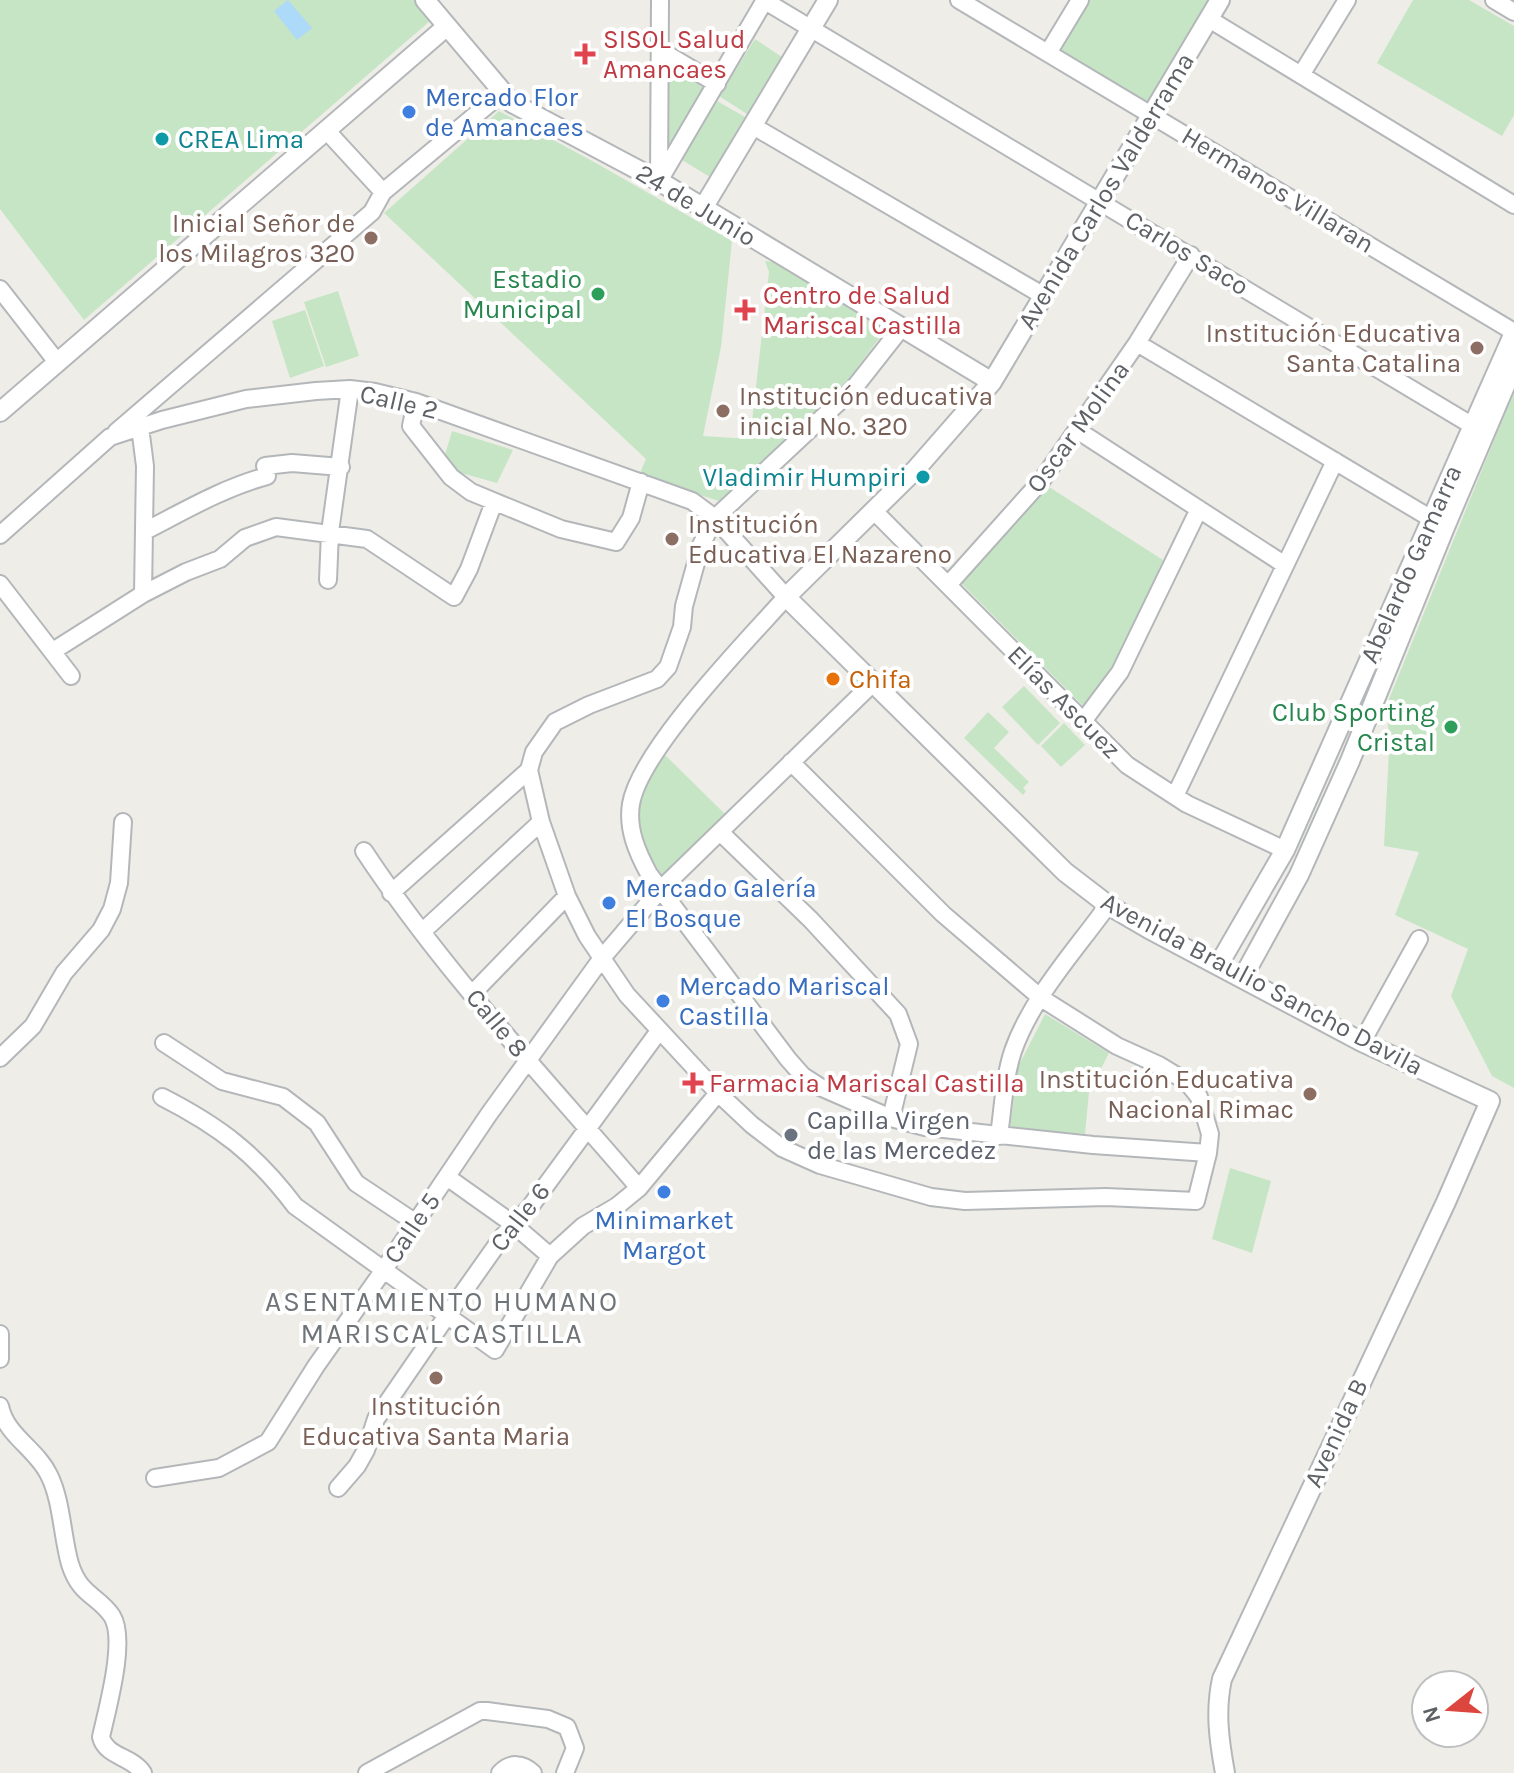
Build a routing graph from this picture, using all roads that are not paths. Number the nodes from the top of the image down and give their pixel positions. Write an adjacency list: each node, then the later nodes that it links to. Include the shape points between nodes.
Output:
1 (425, 0): 12 (street, 24 de Junio)
2 (660, 0): 14 (street)
3 (765, 0): 13 (street, Carlos Saco); 17 (street)
4 (828, 0): 13 (street)
5 (959, 0): 15 (street, Hermanos Villaran)
6 (1080, 0): 15 (street)
7 (1220, 0): 11 (street, Avenida Carlos Valderrama)
8 (1347, 0): 16 (street)
9 (1494, 0): 10 (street)
10 (1514, 12)
11 (1209, 19): 16 (street); 19 (street, Avenida Carlos Valderrama)
12 (446, 27): 18 (street, 24 de Junio); 21 (street)
13 (812, 28): 20 (street); 24 (street, Carlos Saco)
14 (660, 50): 17 (street); 22 (street)
15 (1048, 53): 19 (street, Hermanos Villaran)
16 (1301, 75): 25 (street)
17 (717, 84): 22 (street)
18 (502, 93): 22 (street, 24 de Junio); 23 (street)
19 (1152, 115): 24 (street, Avenida Carlos Valderrama); 31 (street, Hermanos Villaran)
20 (753, 126): 26 (street); 29 (street)
21 (326, 130): 23 (street); 33 (street)
22 (659, 181): 26 (street, 24 de Junio)
23 (383, 192): 42 (street, via 372,212)
24 (1100, 201): 27 (street, Carlos Saco); 29 (street, Avenida Carlos Valderrama)
25 (1514, 205)
26 (703, 208): 30 (street, 24 de Junio)
27 (1191, 255): 32 (street, Oscar Molina); 40 (street, Carlos Saco)
28 (1, 294): 33 (street)
29 (1044, 296): 35 (street, Avenida Carlos Valderrama)
30 (902, 327): 35 (street, 24 de Junio); 49 (street, via 854,388)
31 (1514, 332): 40 (street, Abelardo Gamarra)
32 (1137, 343): 41 (street, Oscar Molina); 43 (street)
33 (57, 362): 38 (street)
34 (1514, 365): 40 (street, Abelardo Gamarra)
35 (992, 382): 48 (street, Avenida Carlos Valderrama)
36 (350, 389): 37 (street, Calle 2); 39 (street, Calle 2, via 246,399); 44 (street)
37 (416, 402): 45 (street, Calle 2); 46 (street, via 411,426 416,436 451,477)
38 (0, 412)
39 (140, 427): 42 (street, Calle 2); 51 (street)
40 (1478, 429): 50 (street, Abelardo Gamarra)
41 (1077, 430): 47 (street); 56 (street, Oscar Molina, via 1032,492)
42 (110, 437): 53 (street, Calle 2)
43 (1335, 461): 50 (street); 54 (street)
44 (341, 467): 51 (street, via 292,463 266,471); 52 (street)
45 (641, 482): 46 (street, via 631,518 616,542 561,529); 49 (street, Calle 2, via 692,501)
46 (494, 502): 52 (street, via 454,597 367,539)
47 (1199, 509): 54 (street); 63 (street, via 1120,672)
48 (874, 511): 56 (street, Elías Ascuez); 59 (street, Avenida Carlos Valderrama)
49 (715, 518): 59 (street, Calle 2); 67 (street, via 701,545 668,667 657,679 555,722 534,752)
50 (1438, 523): 64 (street, Abelardo Gamarra); 65 (street, Abelardo Gamarra)
51 (145, 531): 57 (street)
52 (330, 532): 55 (street); 57 (street, via 276,527 257,533 220,559)
53 (0, 535)
54 (1285, 565): 68 (street)
55 (328, 580)
56 (948, 585): 63 (street, Elías Ascuez)
57 (143, 594): 60 (street)
58 (4, 595): 60 (street)
59 (786, 597): 62 (street, Avenida Braulio Sancho Davila); 74 (street, via 666,739 635,787 630,822 634,842)
60 (53, 651): 61 (street)
61 (71, 676)
62 (874, 682): 66 (street, Calle 5); 77 (street, Avenida Braulio Sancho Davila, via 1065,872)
63 (1084, 720): 68 (street, Elías Ascuez, via 1127,765)
64 (1329, 751): 65 (street); 72 (street, Abelardo Gamarra)
65 (1350, 761): 82 (street, Abelardo Gamarra, via 1299,875)
66 (791, 762): 71 (street, Calle 5); 84 (street, via 943,914)
67 (529, 770): 70 (street); 75 (street)
68 (1175, 796): 72 (street, Elías Ascuez)
69 (123, 822): 88 (street, via 112,909 33,1026)
70 (541, 822): 76 (street); 78 (street)
71 (720, 832): 74 (street, Calle 5); 93 (street, via 898,1014 909,1044)
72 (1285, 850): 81 (street, Abelardo Gamarra)
73 (364, 851): 75 (street, Calle 8)
74 (660, 890): 80 (street, Calle 5); 93 (street, via 803,1076)
75 (391, 893): 78 (street, Calle 8)
76 (567, 896): 80 (street); 83 (street)
77 (1108, 905): 81 (street, Avenida Braulio Sancho Davila); 84 (street)
78 (423, 931): 83 (street, Calle 8)
79 (1419, 939): 86 (street)
80 (602, 958): 85 (street); 89 (street, Calle 5)
81 (1219, 964): 82 (street, Avenida Braulio Sancho Davila)
82 (1243, 977): 86 (street, Avenida Braulio Sancho Davila)
83 (472, 994): 89 (street, Calle 8)
84 (1041, 998): 95 (street, via 1008,1066); 96 (street, via 1187,1082 1205,1114)
85 (659, 1031): 90 (street); 94 (street, Calle 6)
86 (1362, 1042): 92 (street, Avenida Braulio Sancho Davila)
87 (164, 1043): 99 (street, via 222,1081 283,1097 317,1123 356,1183)
88 (0, 1058)
89 (527, 1060): 94 (street, Calle 8); 97 (street, Calle 5)
90 (718, 1093): 96 (street, via 782,1148 820,1165 931,1197 1196,1201); 98 (street)
91 (162, 1097): 102 (street, via 239,1144 295,1206)
92 (1490, 1101): 114 (street, Avenida B, via 1222,1679 1217,1727)
93 (891, 1118): 95 (street)
94 (588, 1128): 98 (street, Calle 8); 100 (street, Calle 6)
95 (999, 1136): 96 (street)
96 (1208, 1153)
97 (447, 1177): 99 (street, Calle 5); 100 (street)
98 (639, 1188): 101 (street)
99 (416, 1223): 102 (street, Calle 5)
100 (513, 1224): 101 (street); 103 (street, Calle 6)
101 (550, 1256): 103 (street, via 495,1350)
102 (383, 1271): 103 (street); 107 (street, Calle 5, via 268,1442 219,1468)
103 (447, 1317): 108 (street, Calle 6, via 376,1419 362,1458)
104 (0, 1334): 105 (street)
105 (0, 1359)
106 (0, 1406): 109 (street, via 6,1424 51,1478 75,1577 112,1616 117,1642 102,1743)
107 (155, 1478)
108 (338, 1488)
109 (143, 1773)
110 (367, 1773): 113 (street, via 480,1711 548,1719 567,1727 575,1748)
111 (500, 1773): 112 (street, via 515,1765)
112 (533, 1773)
113 (565, 1773)
114 (1225, 1773)

